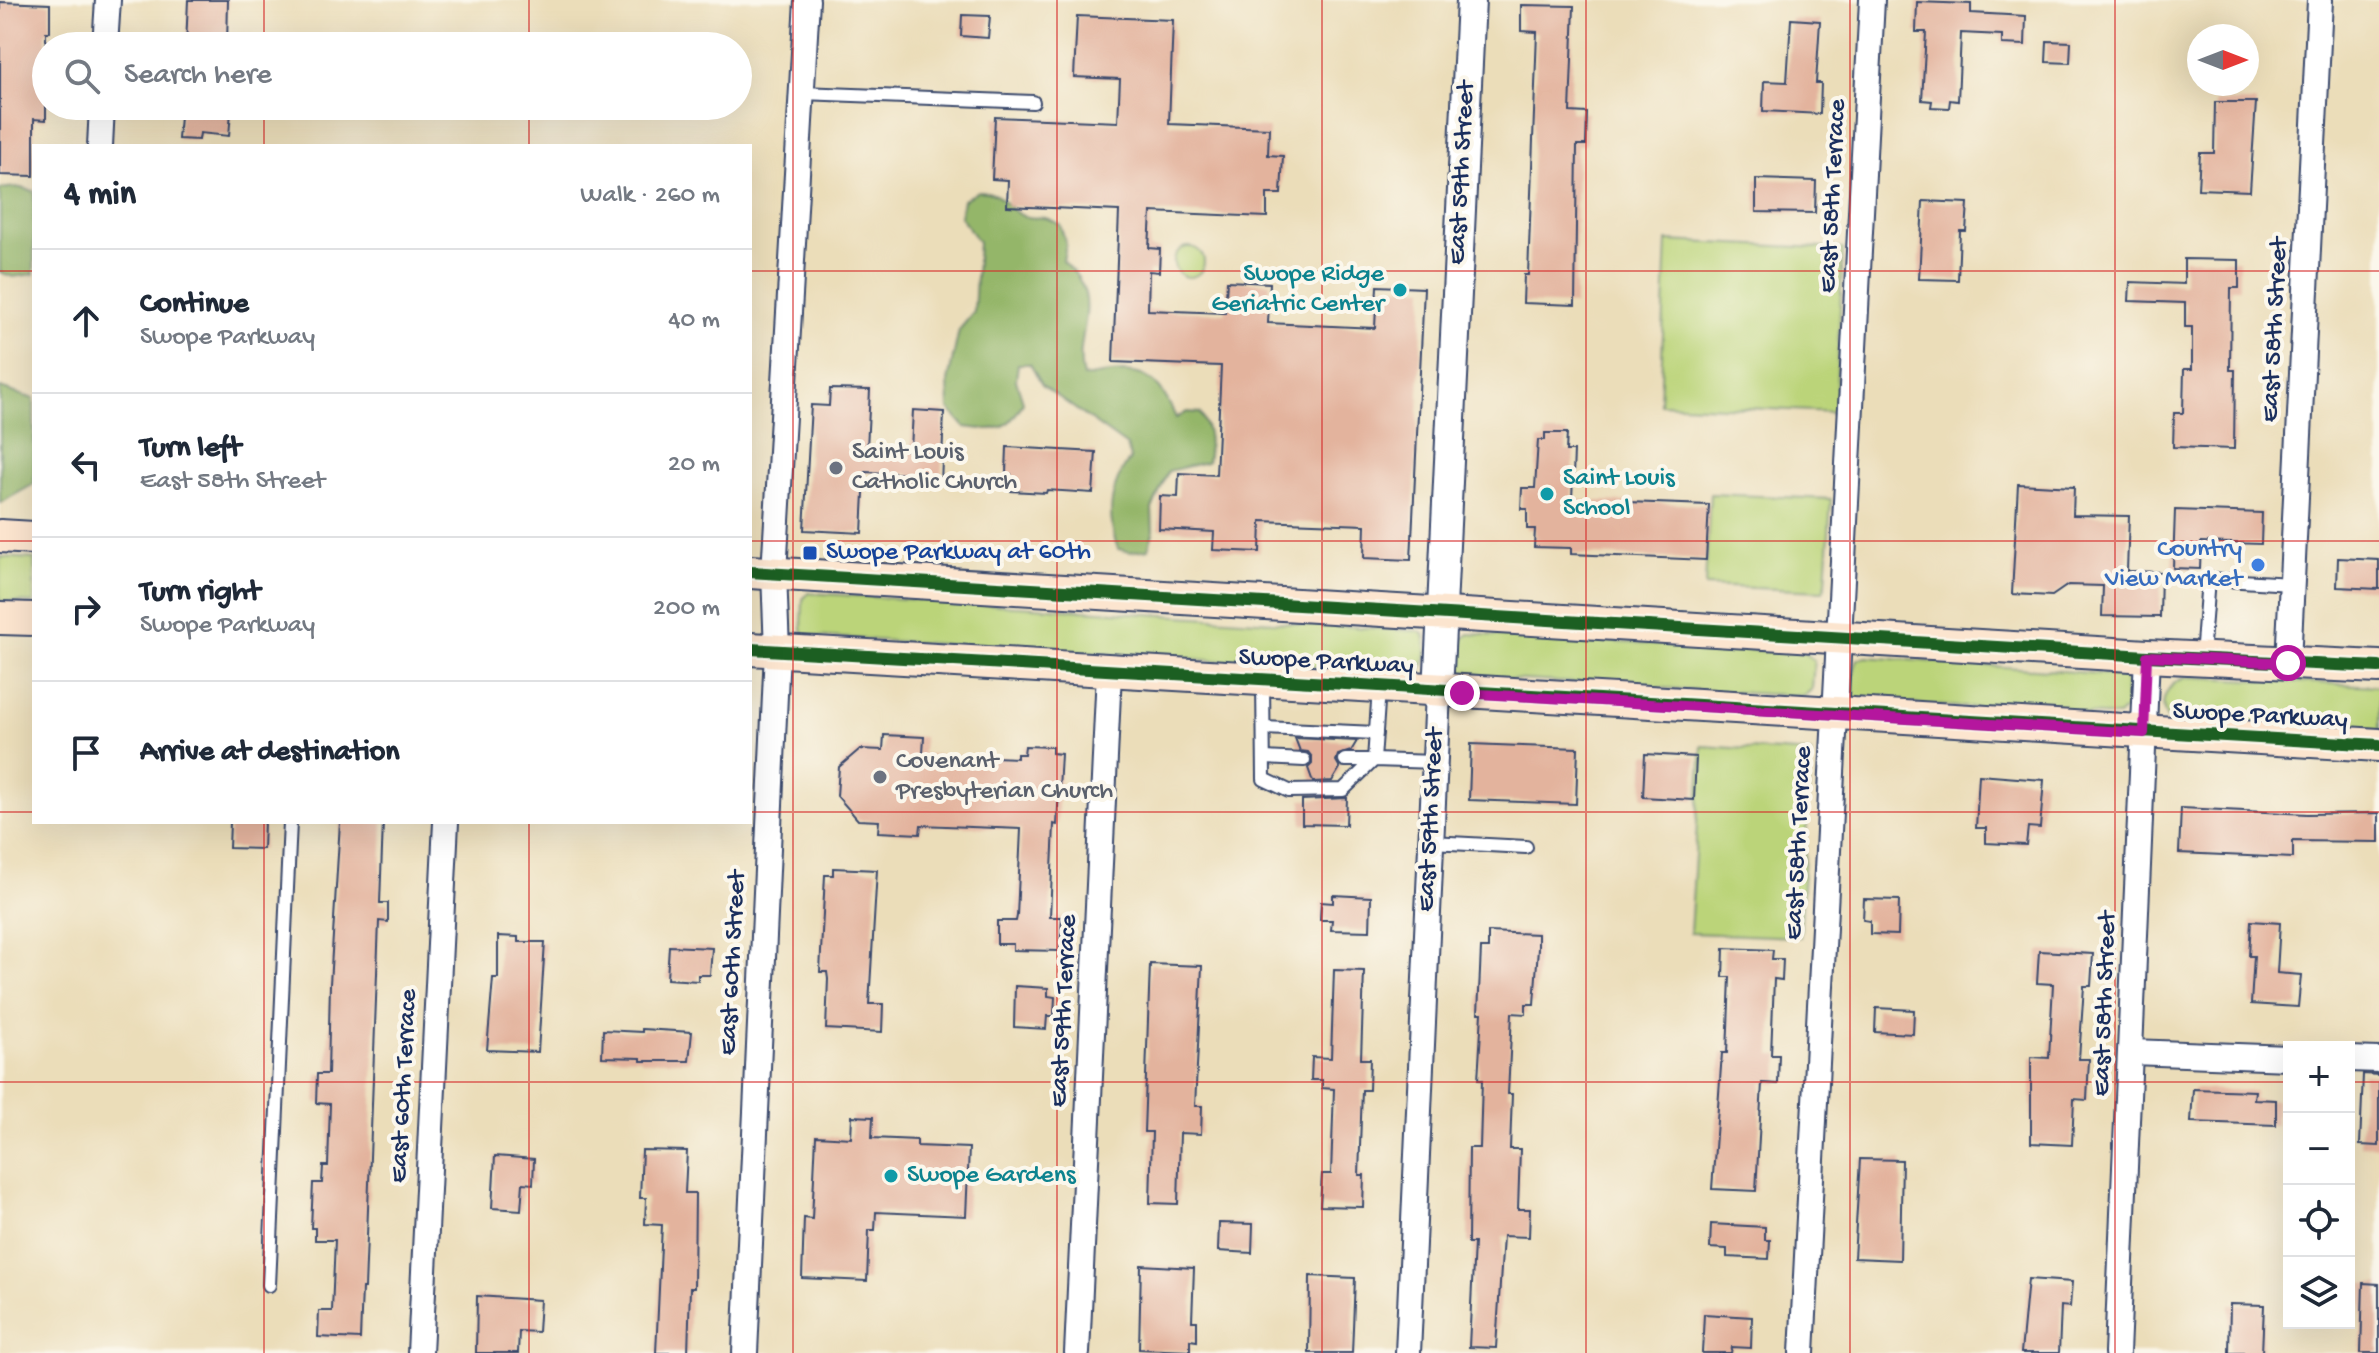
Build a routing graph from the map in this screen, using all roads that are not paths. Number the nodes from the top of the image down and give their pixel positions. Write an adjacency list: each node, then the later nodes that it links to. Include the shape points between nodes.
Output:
1 (108, 0): 6 (street)
2 (807, 0): 7 (street, East 60th Street)
3 (1471, 0): 15 (street, East 59th Street)
4 (1872, 0): 18 (street, East 58th Terrace)
5 (2320, 0): 14 (street, East 58th Street)
6 (106, 32)
7 (802, 93): 8 (lane); 13 (street, East 60th Street)
8 (1033, 102)
9 (101, 120): 10 (street)
10 (100, 144)
11 (0, 536): 12 (main road)
12 (32, 538)
13 (762, 572): 15 (main road); 19 (street, East 60th Street)
14 (2291, 584): 21 (lane, via 2208,579); 22 (street, East 58th Street)
15 (1441, 613): 18 (main road); 27 (street, East 59th Street)
16 (0, 618): 17 (main road)
17 (32, 619)
18 (1840, 636): 20 (main road); 28 (street, East 58th Terrace)
19 (764, 650): 24 (main road, Swope Parkway); 48 (street, East 60th Street)
20 (2147, 656): 21 (main road); 31 (street, East 58th Street)
21 (2202, 659): 22 (main road)
22 (2288, 663): 23 (main road)
23 (2379, 667)
24 (1109, 672): 25 (main road, Swope Parkway); 49 (street, East 59th Terrace)
25 (1263, 681): 26 (main road, Swope Parkway); 29 (lane)
26 (1379, 688): 27 (main road, Swope Parkway); 30 (lane)
27 (1438, 692): 28 (main road, Swope Parkway); 37 (street, East 59th Street)
28 (1835, 715): 31 (main road, Swope Parkway); 51 (street, East 58th Terrace)
29 (1264, 728): 30 (lane); 33 (lane)
30 (1376, 733): 36 (lane)
31 (2144, 733): 32 (main road, Swope Parkway); 42 (street, East 58th Street)
32 (2379, 745)
33 (1264, 758): 34 (lane); 36 (lane, via 1264,779 1289,791 1343,790)
34 (1304, 760)
35 (1345, 760): 36 (lane)
36 (1374, 760): 37 (lane)
37 (1435, 762): 40 (street, East 59th Street)
38 (290, 824): 46 (lane)
39 (446, 824): 47 (street, East 60th Terrace)
40 (1431, 842): 41 (lane); 50 (street, East 59th Street)
41 (1526, 847)
42 (2132, 1052): 43 (street); 52 (street, East 58th Street)
43 (2283, 1058)
44 (2355, 1059): 45 (street)
45 (2379, 1060)
46 (269, 1285)
47 (420, 1353)
48 (745, 1353)
49 (1077, 1353)
50 (1408, 1353)
51 (1802, 1353)
52 (2117, 1353)

